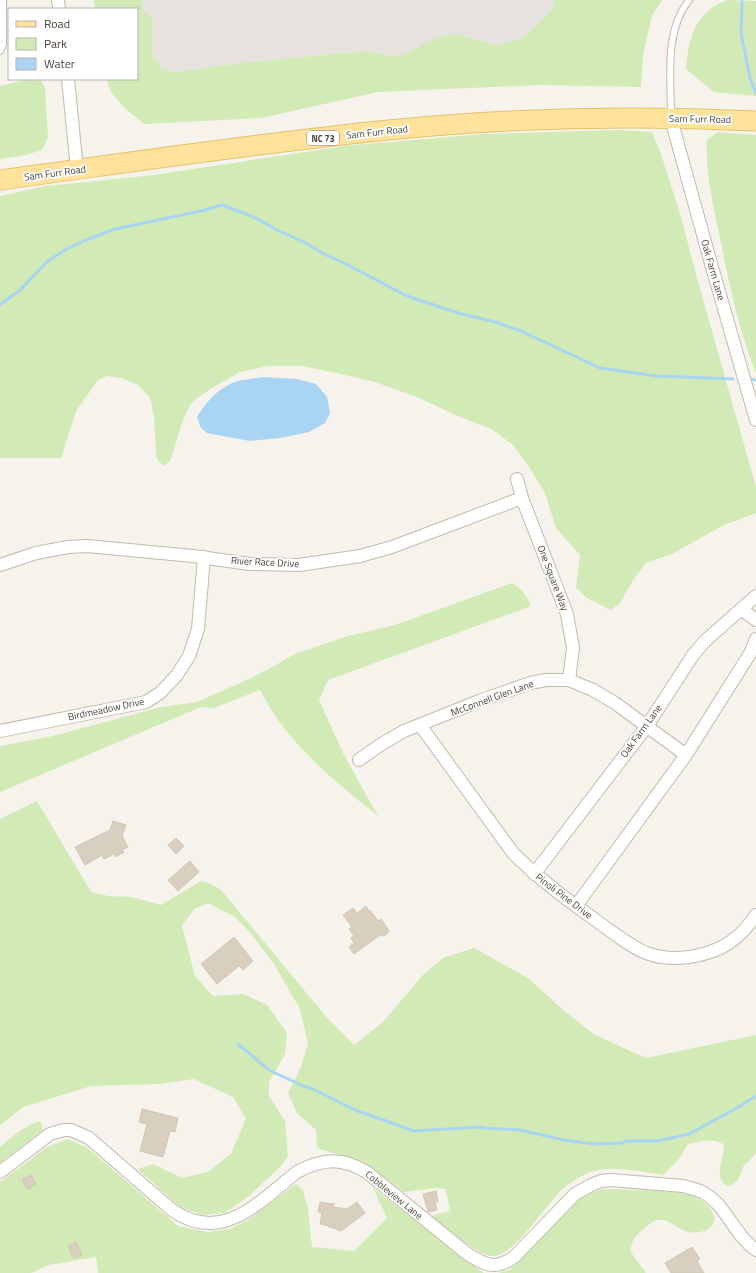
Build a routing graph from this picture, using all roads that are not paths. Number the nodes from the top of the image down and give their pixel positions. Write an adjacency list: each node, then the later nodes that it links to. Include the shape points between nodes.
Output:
1 (3, 0): 3 (lane, via 3,45)
2 (690, 0): 5 (lane, via 680,14 671,41)
3 (0, 51)
4 (68, 80): 7 (street)
5 (671, 119): 6 (main road, Sam Furr Road / NC 73); 7 (main road, Sam Furr Road / NC 73, via 544,120 379,131); 9 (street, Oak Farm Lane)
6 (756, 121)
7 (77, 170): 8 (main road, Sam Furr Road / NC 73)
8 (0, 180)
9 (756, 420)
10 (517, 480): 11 (street, One Square Way)
11 (522, 498): 12 (street, River Race Drive, via 392,547 360,556 300,565 250,564); 18 (street, One Square Way, via 567,614 573,648)
12 (204, 557): 13 (street, River Race Drive, via 87,546 36,553); 21 (street, Birdmeadow Drive, via 198,629 189,656 160,694 146,702)
13 (0, 565)
14 (756, 596): 15 (street, Oak Farm Lane)
15 (741, 609): 16 (street); 20 (street, Oak Farm Lane, via 693,655)
16 (756, 620)
17 (756, 639): 22 (street, via 751,652)
18 (569, 680): 19 (street, McConnell Glen Lane, via 530,683); 20 (street, McConnell Glen Lane, via 593,690)
19 (420, 725): 23 (street, McConnell Glen Lane, via 388,740); 24 (street, Pinoli Pine Drive, via 513,853)
20 (647, 726): 22 (street, McConnell Glen Lane); 24 (street, Oak Farm Lane)
21 (0, 731)
22 (686, 755): 25 (street)
23 (359, 760)
24 (534, 874): 25 (street, Pinoli Pine Drive)
25 (576, 906): 26 (street, Pinoli Pine Drive, via 623,940 649,954 674,958 709,952 726,945 738,936)
26 (756, 915)
27 (0, 1172): 28 (street, Cobbleview Lane, via 50,1134 71,1130 88,1138 182,1217 193,1222 213,1224 239,1216 304,1168 329,1161 340,1161 368,1173 465,1252 486,1264 494,1265 515,1256 575,1194 592,1185 611,1180 683,1186 711,1197 745,1241)
28 (756, 1250)

